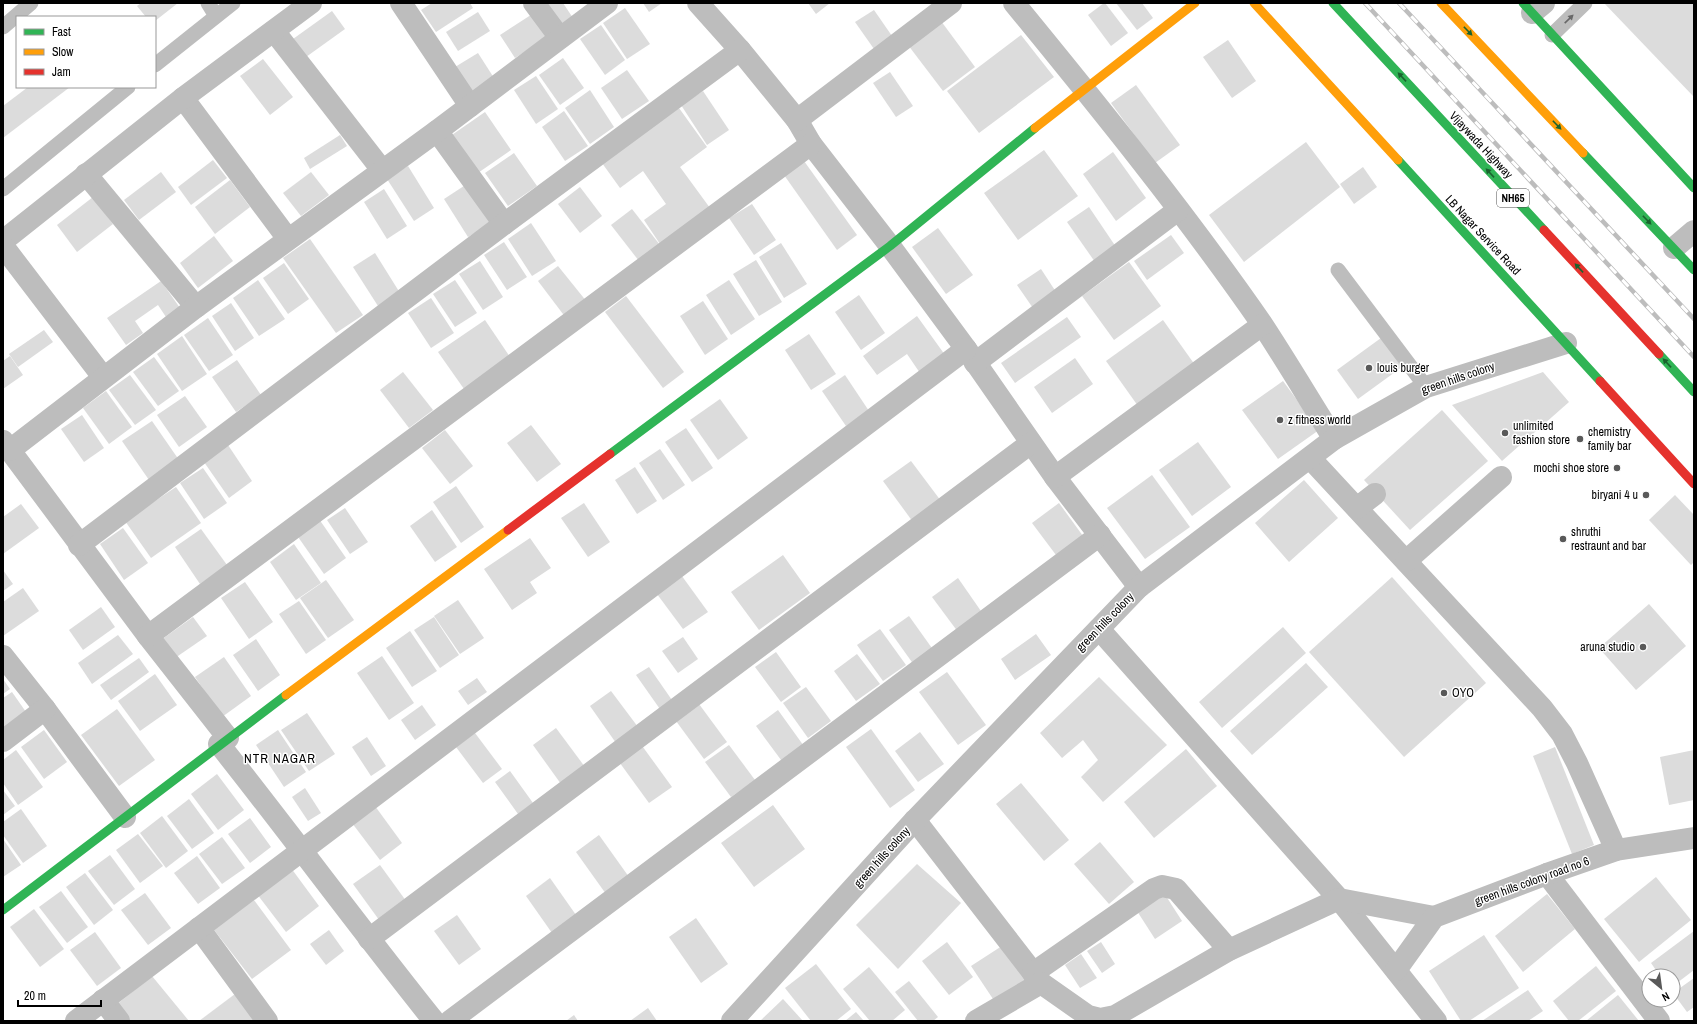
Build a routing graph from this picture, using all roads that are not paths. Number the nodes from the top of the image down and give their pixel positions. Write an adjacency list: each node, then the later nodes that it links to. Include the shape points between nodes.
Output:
1 (31, 3): 17 (lane)
2 (233, 3): 16 (lane)
3 (311, 3): 18 (street)
4 (401, 3): 26 (street)
5 (534, 3): 20 (street)
6 (607, 3): 20 (street)
7 (951, 3): 27 (street)
8 (1014, 3): 24 (street)
9 (1195, 3): 24 (main road)
10 (1254, 3): 46 (main road, LB Nagar Service Road)
11 (1333, 3): 50 (main road, Vijaywada Highway / NH65, one-way to 11)
12 (1441, 3): 41 (main road, one-way to 41)
13 (1585, 3): 19 (lane, one-way to 13)
14 (1533, 6): 19 (main road)
15 (709, 7): 21 (street)
16 (212, 9): 22 (lane)
17 (3, 27)
18 (274, 31): 25 (street); 30 (street)
19 (1552, 35): 32 (main road)
20 (560, 38): 26 (street)
21 (740, 50): 27 (street); 35 (street)
22 (156, 64)
23 (127, 88): 33 (lane)
24 (1084, 89): 34 (street); 40 (main road)
25 (183, 98): 31 (street); 37 (street)
26 (470, 106): 28 (street)
27 (797, 120): 29 (street)
28 (437, 131): 30 (street); 35 (street)
29 (811, 144): 40 (street); 65 (street)
30 (382, 170): 37 (street)
31 (86, 174): 38 (street); 44 (street)
32 (1694, 188)
33 (3, 189)
34 (1178, 210): 45 (street); 47 (street)
35 (504, 224): 61 (street)
36 (1694, 230): 41 (street)
37 (288, 239): 44 (street)
38 (3, 241)
39 (3, 246): 48 (street)
40 (890, 246): 47 (street); 69 (main road)
41 (1674, 248): 43 (main road)
42 (1338, 270): 49 (lane)
43 (1694, 270)
44 (196, 307): 48 (street)
45 (1262, 325): 51 (street); 55 (street)
46 (1566, 343): 49 (street, green hills colony); 57 (main road, LB Nagar Service Road)
47 (970, 356): 52 (street); 73 (street)
48 (103, 377): 53 (street)
49 (1426, 387): 51 (street, green hills colony)
50 (1694, 392)
51 (1334, 440): 54 (street, green hills colony)
52 (1031, 443): 55 (street); 80 (street)
53 (7, 445): 61 (street)
54 (1310, 458): 59 (street); 63 (street, green hills colony)
55 (1055, 476): 60 (street)
56 (1501, 477): 62 (street)
57 (1694, 484)
58 (1375, 494): 59 (street)
59 (1357, 508): 62 (street)
60 (1100, 535): 63 (street); 89 (street)
61 (79, 545): 65 (street)
62 (1406, 561): 74 (street, via 1542,708 1562,734)
63 (1139, 586): 64 (street, green hills colony)
64 (1099, 629): 71 (street, green hills colony); 76 (street)
65 (148, 636): 69 (street)
66 (3, 656): 67 (street)
67 (45, 709): 68 (street); 70 (street)
68 (3, 741)
69 (223, 741): 70 (main road); 73 (street)
70 (125, 817): 77 (main road)
71 (914, 820): 83 (street); 90 (street, green hills colony)
72 (1694, 838): 74 (street, green hills colony road no 6)
73 (302, 850): 79 (street); 80 (street)
74 (1616, 850): 75 (street, green hills colony road no 6)
75 (1547, 874): 78 (street, green hills colony road no 6); 93 (street)
76 (1340, 899): 78 (street); 81 (street); 82 (street)
77 (3, 910)
78 (1434, 918): 82 (street)
79 (199, 928): 84 (street); 87 (street)
80 (369, 939): 88 (street)
81 (1229, 950): 83 (street, via 1115,1016 1100,1019 1088,1016); 83 (street, via 1176,889 1162,886 1154,888)
82 (1396, 970): 92 (street)
83 (1037, 978): 91 (street)
84 (103, 1000): 85 (street); 86 (street)
85 (76, 1021)
86 (119, 1021)
87 (267, 1021)
88 (434, 1021)
89 (450, 1021)
90 (732, 1021)
91 (976, 1021)
92 (1436, 1021)
93 (1659, 1021)

